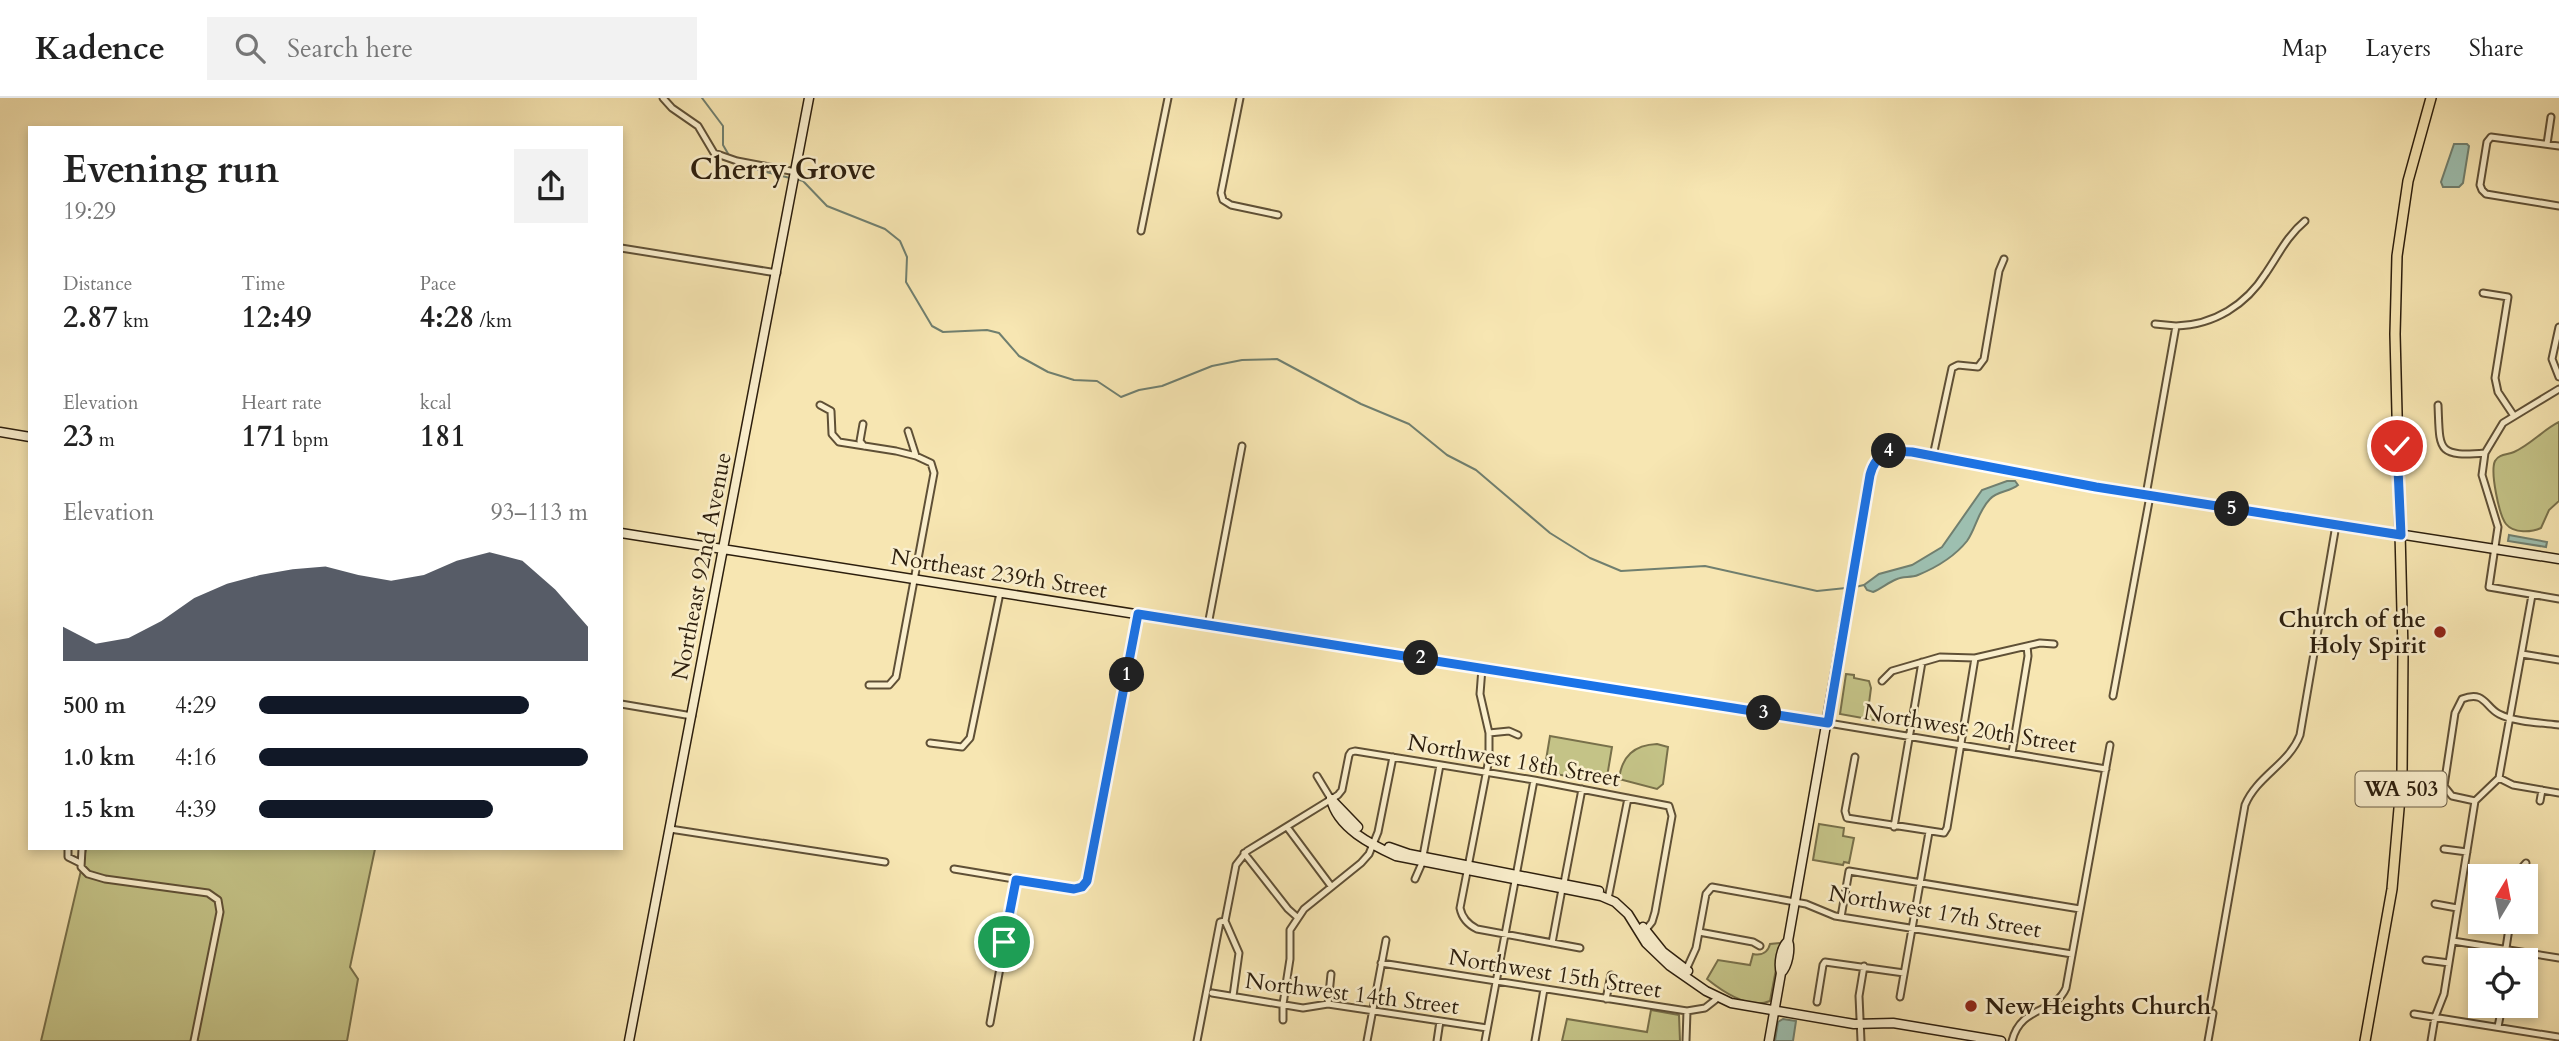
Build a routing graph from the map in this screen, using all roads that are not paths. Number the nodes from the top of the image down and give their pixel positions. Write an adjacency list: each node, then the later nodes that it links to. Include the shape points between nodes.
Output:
1 (663, 98): 9 (street, via 698,126 714,153)
2 (809, 98): 9 (street, Northeast 92nd Avenue)
3 (1168, 98): 13 (street)
4 (1240, 98): 11 (street, via 1223,200)
5 (2431, 98): 38 (main road, WA 503, via 2407,181 2396,266)
6 (2551, 117): 7 (street)
7 (2547, 144): 8 (street); 10 (street, via 2489,138 2480,185 2486,194)
8 (2559, 146)
9 (796, 172): 16 (street, Northeast 92nd Avenue)
10 (2559, 206)
11 (1278, 215)
12 (2305, 221): 19 (street, via 2288,237 2243,301 2217,317)
13 (1141, 231)
14 (623, 248): 16 (street)
15 (2004, 259): 34 (street, via 1984,359 1978,367 1956,365 1951,370)
16 (777, 274): 40 (street, Northeast 92nd Avenue)
17 (2483, 293): 25 (street, via 2508,297 2495,378 2498,392)
18 (2155, 324): 19 (street)
19 (2176, 326): 35 (street)
20 (2559, 327): 21 (street, via 2552,359)
21 (2559, 377)
22 (2559, 389): 25 (street)
23 (820, 405): 30 (street, via 831,411 835,440)
24 (2438, 405): 32 (street, via 2440,439 2446,451)
25 (2514, 416): 32 (street, via 2497,429)
26 (863, 424): 30 (street, via 860,442)
27 (908, 431): 33 (street)
28 (0, 432): 29 (street)
29 (28, 437)
30 (864, 446): 33 (street)
31 (1242, 446): 47 (street)
32 (2485, 453): 39 (street, via 2482,475 2498,524)
33 (916, 456): 42 (street, via 931,463 934,473)
34 (1933, 456): 35 (street); 61 (street, via 1892,450 1877,458 1870,475)
35 (2148, 496): 36 (street); 57 (street)
36 (2336, 525): 38 (street); 146 (street, via 2300,735 2292,750 2253,788 2245,804)
37 (623, 533): 40 (street, Northeast 239th Street)
38 (2401, 535): 39 (street); 174 (main road, WA 503, via 2400,815)
39 (2495, 549): 41 (street); 44 (street, via 2489,587)
40 (724, 550): 42 (street, Northeast 239th Street); 59 (street, Northeast 92nd Avenue)
41 (2559, 559)
42 (914, 580): 43 (street, Northeast 239th Street); 56 (street, via 896,677 889,685)
43 (1000, 593): 46 (street, Northeast 239th Street); 66 (street, via 971,738 962,747)
44 (2532, 595): 45 (street); 50 (street)
45 (2559, 599)
46 (1138, 614): 47 (street, Northeast 239th Street); 102 (street, via 1087,879 1074,889)
47 (1208, 625): 54 (street, Northeast 239th Street)
48 (2054, 644): 49 (street)
49 (2027, 646): 51 (street); 69 (street)
50 (2522, 654): 52 (street); 60 (street)
51 (1975, 659): 53 (street, via 1943,657); 67 (street)
52 (2559, 660)
53 (1923, 662): 55 (street, via 1892,671); 65 (street)
54 (1482, 668): 61 (street, Northeast 239th Street); 63 (street, via 1480,695)
55 (1882, 681)
56 (869, 685)
57 (2113, 696)
58 (623, 704): 59 (street)
59 (692, 716): 87 (street, Northeast 92nd Avenue)
60 (2510, 717): 62 (street); 76 (street); 83 (street, via 2498,714 2479,698 2462,699 2455,713 2443,781 2457,798)
61 (1828, 723): 65 (street, Northwest 20th Street); 107 (street)
62 (2559, 725)
63 (1489, 733): 64 (street); 74 (street)
64 (1518, 735)
65 (1910, 736): 67 (street, Northwest 20th Street); 86 (street)
66 (930, 743)
67 (1961, 744): 69 (street, Northwest 20th Street); 88 (street, via 1947,828 1944,833)
68 (2110, 745): 73 (street)
69 (2012, 753): 73 (street, Northwest 20th Street)
70 (1393, 757): 72 (street, Northwest 18th Street); 82 (street, Northwest 18th Street, via 1351,752 1342,790); 89 (street)
71 (1855, 757): 86 (street, via 1846,816)
72 (1440, 765): 74 (street, Northwest 18th Street); 95 (street)
73 (2106, 769): 110 (street)
74 (1487, 772): 77 (street, Northwest 18th Street); 98 (street)
75 (1317, 776): 82 (street)
76 (2498, 778): 79 (street); 83 (street)
77 (1534, 780): 78 (street, Northwest 18th Street); 100 (street)
78 (1581, 789): 81 (street, Northwest 18th Street); 104 (street)
79 (2542, 790): 80 (street); 84 (street)
80 (2559, 793)
81 (1628, 798): 106 (street); 116 (street, Northwest 18th Street, via 1665,804 1672,816 1653,922)
82 (1331, 799): 85 (street); 89 (street, via 1350,828)
83 (2475, 801): 93 (street)
84 (2540, 801)
85 (1287, 827): 94 (street); 105 (street)
86 (1894, 827): 88 (street)
87 (670, 829): 96 (street); 162 (street, Northeast 92nd Avenue)
88 (1929, 832): 103 (street)
89 (1374, 843): 95 (street, via 1396,856); 105 (street, via 1361,863)
90 (2444, 849): 93 (street)
91 (68, 850): 97 (street, via 68,857)
92 (82, 850): 97 (street)
93 (2467, 852): 109 (street)
94 (1244, 853): 111 (street); 113 (street)
95 (1423, 860): 98 (street); 101 (street)
96 (884, 862)
97 (81, 865): 161 (street, via 88,874 105,879 208,893 218,900 220,912)
98 (1468, 868): 100 (street); 117 (street, via 1460,908 1465,920 1477,929)
99 (954, 869): 102 (street)
100 (1516, 877): 104 (street); 117 (street)
101 (1415, 879)
102 (1016, 880): 156 (street)
103 (1920, 883): 110 (street); 112 (street, via 1849,871); 114 (street)
104 (1563, 886): 106 (street); 121 (street)
105 (1331, 887): 111 (street)
106 (1609, 896): 116 (street)
107 (1795, 902): 112 (street, Northwest 17th Street); 115 (street, Northwest 17th Street, via 1710,888); 149 (street)
108 (2435, 904): 109 (street)
109 (2458, 908): 120 (street)
110 (2080, 909): 125 (street)
111 (1297, 917): 144 (street, via 1289,934)
112 (1841, 917): 114 (street, Northwest 17th Street)
113 (1225, 921): 139 (street, via 1239,953); 163 (street, via 1220,922)
114 (1912, 928): 125 (street, Northwest 17th Street); 133 (street)
115 (1699, 932): 122 (street); 132 (street)
116 (1643, 933): 132 (street, via 1651,948)
117 (1505, 934): 121 (street); 136 (street)
118 (2508, 934): 124 (street)
119 (1386, 940): 129 (street)
120 (2453, 942): 124 (street); 130 (street)
121 (1552, 943): 123 (street)
122 (1760, 946)
123 (1580, 948)
124 (2506, 948)
125 (2072, 954): 172 (street, via 2060,997 2019,1023)
126 (2538, 954): 127 (street)
127 (2559, 958)
128 (2427, 960): 130 (street)
129 (1381, 963): 136 (street, Northwest 15th Street); 147 (street)
130 (2449, 963): 152 (street)
131 (1864, 966): 133 (street); 143 (street, via 1825,961); 157 (street)
132 (1685, 972): 140 (street)
133 (1904, 973): 141 (street)
134 (1331, 974): 145 (street)
135 (1611, 975): 142 (street)
136 (1496, 981): 137 (street, Northwest 15th Street); 159 (street)
137 (1544, 989): 142 (street, Northwest 15th Street); 167 (street)
138 (1212, 993): 139 (street, Northwest 14th Street)
139 (1233, 996): 144 (street, Northwest 14th Street)
140 (1716, 996): 148 (street, Northwest 15th Street, via 1705,1008); 149 (street)
141 (1900, 997)
142 (1606, 999): 148 (street, Northwest 15th Street)
143 (1817, 1002)
144 (1283, 1004): 145 (street, Northwest 14th Street, via 1303,1008); 154 (street)
145 (1328, 1004): 147 (street, Northwest 14th Street)
146 (2210, 1005)
147 (1373, 1010): 155 (street, Northwest 14th Street); 164 (street)
148 (1687, 1011): 168 (street)
149 (1775, 1012): 157 (street); 169 (street)
150 (2213, 1013): 173 (street)
151 (2414, 1014): 152 (street)
152 (2435, 1017): 158 (street); 175 (street)
153 (2500, 1018): 158 (street)
154 (1283, 1020)
155 (1440, 1021): 159 (street, Northwest 14th Street); 165 (street)
156 (990, 1023)
157 (1860, 1023): 170 (street); 171 (street, via 1893,1023)
158 (2498, 1027): 160 (street)
159 (1487, 1028): 166 (street)
160 (2558, 1037)
161 (194, 1041)
162 (629, 1041)
163 (1198, 1041)
164 (1367, 1041)
165 (1437, 1041)
166 (1485, 1041)
167 (1535, 1041)
168 (1686, 1041)
169 (1769, 1041)
170 (1861, 1041)
171 (2001, 1041)
172 (2012, 1041)
173 (2208, 1041)
174 (2365, 1041)
175 (2431, 1041)

